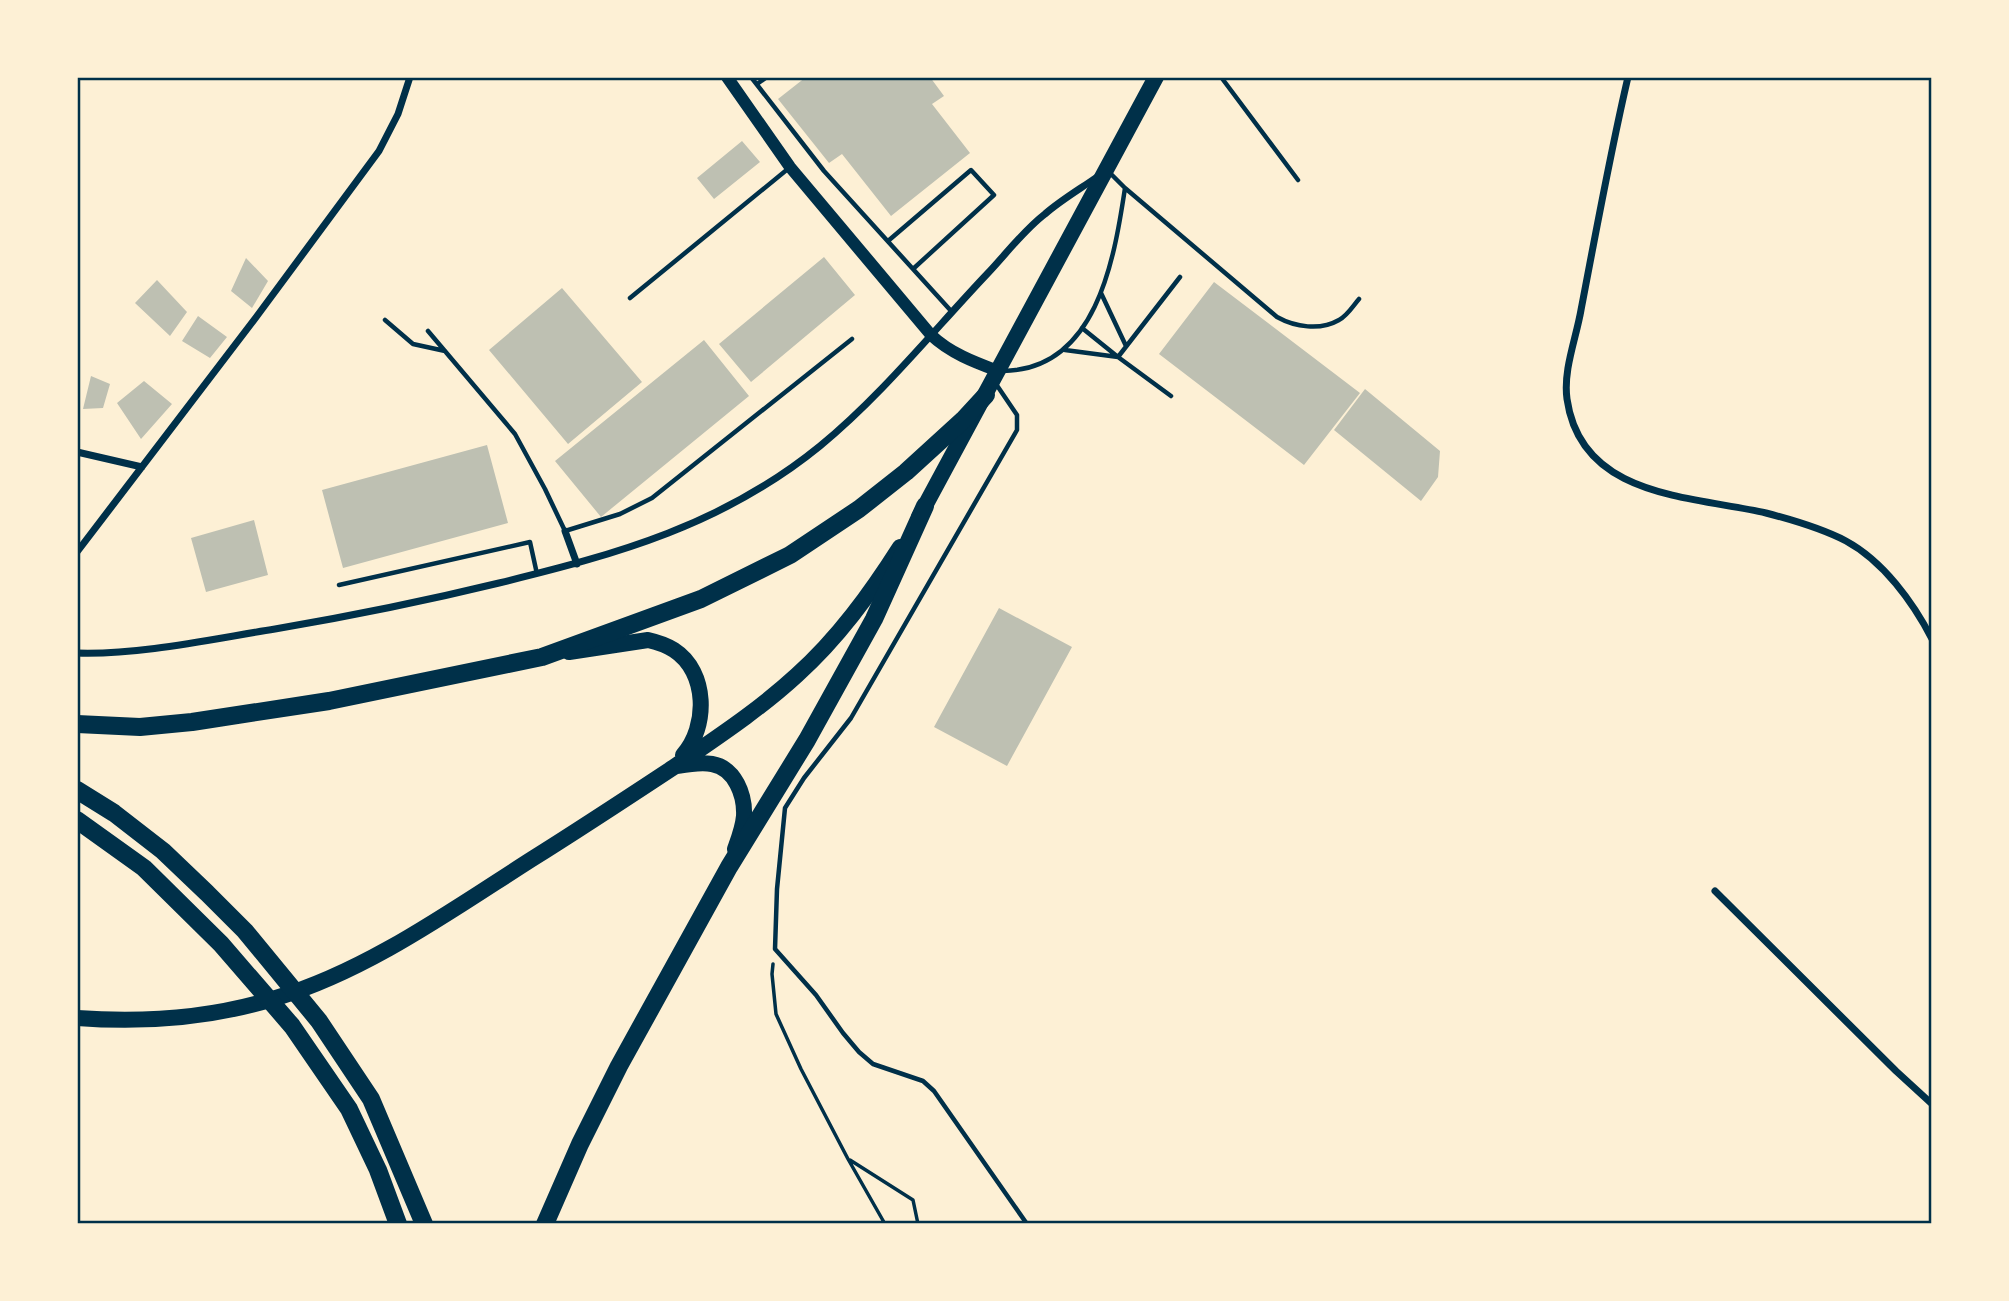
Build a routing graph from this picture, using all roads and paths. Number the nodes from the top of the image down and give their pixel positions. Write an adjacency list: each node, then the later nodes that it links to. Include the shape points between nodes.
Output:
1 (410, 77): 32 (street, via 379,151)
2 (727, 77): 9 (street)
3 (751, 77): 8 (lane)
4 (767, 77): 8 (lane)
5 (1156, 77): 10 (main road)
6 (1221, 77): 11 (lane)
7 (1628, 77): 39 (street, via 1566,378 1578,435 1603,465 1643,487 1794,521 1847,542 1886,573)
8 (757, 84): 13 (lane, via 824,171)
9 (790, 167): 17 (lane); 23 (street)
10 (1107, 170): 12 (lane); 19 (street, via 1042,215); 29 (main road)
11 (1298, 180)
12 (1125, 188): 16 (lane); 18 (lane, via 1287,322 1329,324 1340,320)
13 (888, 241): 14 (lane); 14 (lane, via 971,170 994,195)
14 (913, 269): 19 (lane)
15 (1180, 277): 25 (lane)
16 (1101, 292): 21 (lane); 25 (lane)
17 (630, 298)
18 (1359, 299)
19 (952, 312): 23 (street)
20 (385, 320): 27 (lane, via 413,344)
21 (1082, 328): 26 (lane); 28 (lane)
22 (428, 331): 27 (lane)
23 (931, 335): 29 (street); 36 (street, via 856,414 764,487 696,523)
24 (852, 339): 34 (lane, via 652,498 620,514)
25 (1126, 346): 28 (lane)
26 (1065, 350): 28 (lane); 29 (lane, via 1045,363)
27 (446, 351): 34 (lane, via 515,434)
28 (1118, 357): 30 (lane)
29 (993, 382): 33 (main road); 41 (highway, via 963,420 906,472 790,555 701,599); 45 (lane, via 1017,415 1017,430 850,718)
30 (1171, 396)
31 (77, 452): 32 (street)
32 (142, 467): 35 (street)
33 (925, 506): 43 (main road, via 852,619 806,667 729,729); 45 (highway, via 874,619)
34 (565, 531): 36 (street)
35 (77, 552)
36 (577, 564): 37 (street)
37 (537, 574): 38 (lane, via 530,542); 40 (street, via 354,615 167,646)
38 (339, 585)
39 (1932, 639)
40 (77, 653)
41 (542, 657): 42 (highway, via 329,701 192,722 140,727); 43 (main road, via 648,640 675,650 694,673 702,710 695,739)
42 (77, 724)
43 (672, 767): 47 (main road, via 713,764 737,784 744,817); 50 (main road, via 449,912 318,984 214,1013 163,1019)
44 (77, 790): 54 (highway, via 163,851 207,893 245,931 319,1021 371,1100)
45 (778, 805): 47 (highway); 49 (lane)
46 (77, 820): 53 (highway, via 144,868 221,944 292,1026 349,1109)
47 (729, 867): 55 (highway, via 619,1066)
48 (1715, 891): 51 (street)
49 (775, 948): 52 (path, via 776,1014); 58 (lane, via 859,1052 873,1064 923,1081 934,1091)
50 (77, 1018)
51 (1932, 1104)
52 (848, 1159): 56 (path); 57 (path, via 913,1200)
53 (397, 1224)
54 (424, 1224)
55 (545, 1224)
56 (885, 1224)
57 (918, 1224)
58 (1027, 1224)

